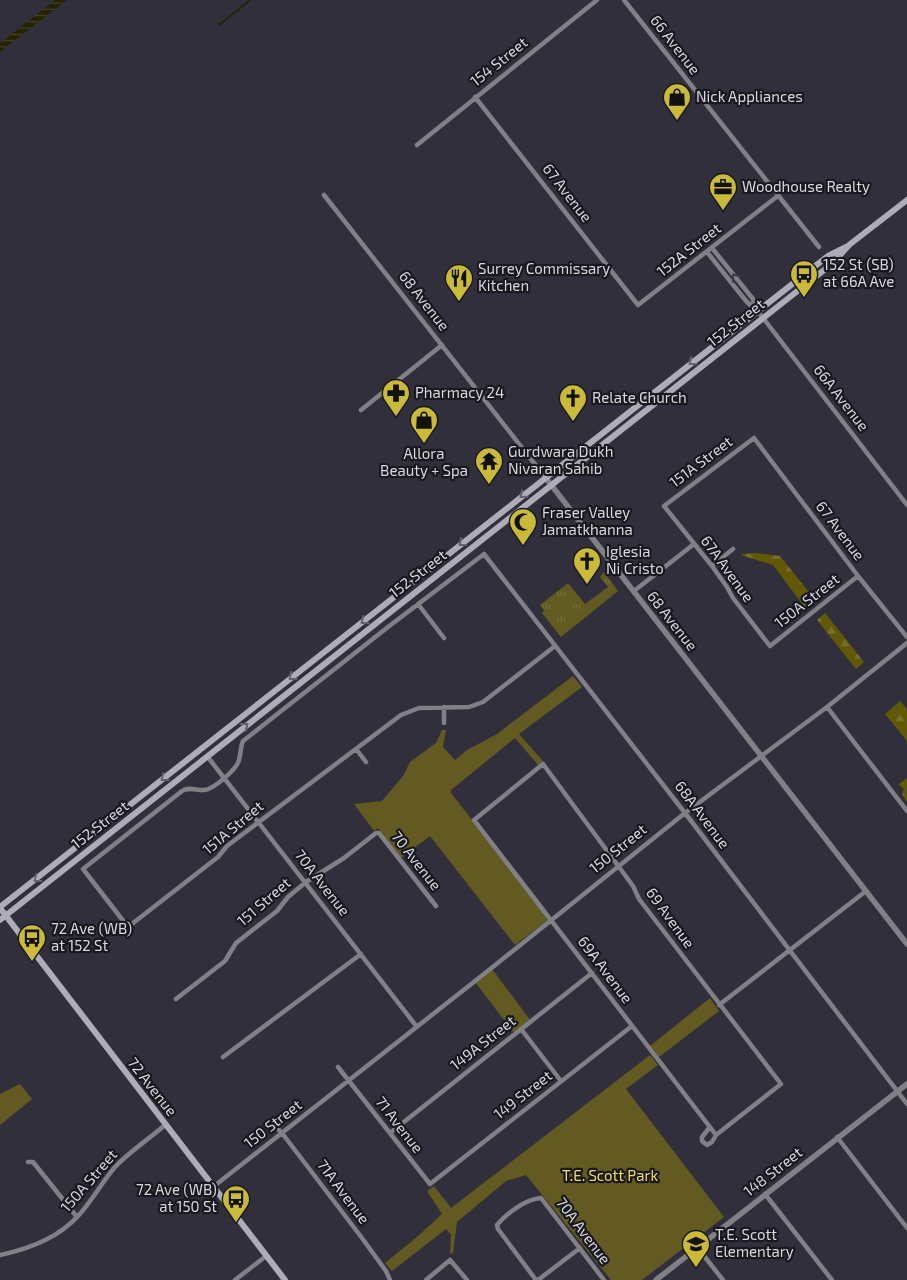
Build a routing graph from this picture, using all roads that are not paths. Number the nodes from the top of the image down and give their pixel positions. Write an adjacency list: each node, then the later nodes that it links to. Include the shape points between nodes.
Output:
1 (597, 0): 3 (street, 154 Street)
2 (624, 0): 6 (street, 66 Avenue)
3 (476, 97): 4 (street, 154 Street); 12 (street, 67 Avenue)
4 (417, 145)
5 (324, 195): 15 (street, 68 Avenue)
6 (779, 196): 9 (street, 66 Avenue); 10 (street, 152A Street)
7 (907, 200): 8 (main road, 152 Street)
8 (849, 245): 13 (main road, 152 Street, via 828,256); 14 (main road, 152 Street, via 833,263)
9 (820, 247)
10 (712, 248): 11 (street, 152A Street); 13 (street, 66A Avenue, one-way to 10, via 753,299)
11 (708, 252): 12 (street, 152A Street); 13 (street, 66A Avenue)
12 (638, 305)
13 (756, 309): 14 (street, 66A Avenue); 18 (main road, 152 Street, one-way to 18)
14 (763, 318): 19 (main road, 152 Street); 20 (street, 66A Avenue)
15 (442, 345): 16 (street); 18 (street, 68 Avenue)
16 (361, 410)
17 (754, 438): 21 (street, 151A Street); 25 (street, 67 Avenue)
18 (545, 477): 19 (street, 68 Avenue); 35 (main road, 152 Street, one-way to 35)
19 (551, 484): 26 (street, 68 Avenue); 39 (main road, 152 Street, one-way to 19)
20 (907, 504)
21 (664, 506): 22 (street, 67A Avenue)
22 (694, 544): 24 (street, 67A Avenue); 26 (street)
23 (733, 549): 24 (street)
24 (712, 566): 32 (street, 67A Avenue)
25 (858, 576): 28 (street, 67 Avenue); 32 (street, 150A Street)
26 (634, 591): 38 (street, 68 Avenue)
27 (418, 604): 29 (street); 31 (street, 68A Avenue, via 484,554); 41 (street, via 243,741 237,767)
28 (907, 637)
29 (444, 638)
30 (907, 643): 34 (street, 150 Street)
31 (555, 646): 33 (street, 151A Street, via 483,702 469,707); 43 (street, 68A Avenue)
32 (770, 646)
33 (444, 707): 36 (street); 37 (street, 151A Street, via 419,708 401,715)
34 (827, 707): 38 (street, 150 Street); 42 (street)
35 (236, 722): 39 (main road, via 208,750); 51 (main road, 152 Street, one-way to 51)
36 (444, 723)
37 (356, 749): 40 (street); 45 (street, 151A Street)
38 (761, 755): 43 (street, 150 Street); 49 (street, 68 Avenue)
39 (207, 756): 41 (street, 70A Avenue); 52 (main road, 152 Street)
40 (366, 762)
41 (224, 778): 45 (street, 70A Avenue); 45 (street, 151A Street, via 209,789 186,788 83,869 128,927)
42 (907, 811)
43 (685, 813): 47 (street, 150 Street); 56 (street, 68A Avenue)
44 (474, 820): 47 (street, 69 Avenue, via 543,764); 54 (street, 69A Avenue)
45 (259, 822): 48 (street, 70A Avenue)
46 (376, 833): 48 (street, 151 Street); 50 (street, 70 Avenue)
47 (618, 865): 54 (street, 150 Street); 60 (street, 69 Avenue, via 639,899)
48 (306, 882): 57 (street, 70A Avenue); 59 (street, 151 Street, via 277,911 236,943 225,961)
49 (866, 890): 55 (street, 68 Avenue); 56 (street)
50 (436, 906)
51 (0, 907): 52 (main road, 72 Avenue)
52 (6, 916): 53 (main road, 152 Street); 72 (main road, 72 Avenue)
53 (0, 920)
54 (551, 920): 58 (street, 69A Avenue); 62 (street, 150 Street)
55 (907, 944)
56 (789, 950): 60 (street); 69 (street, 68A Avenue)
57 (361, 954): 62 (street, 70A Avenue); 64 (street)
58 (592, 973): 61 (street, 69A Avenue); 63 (street, 149A Street)
59 (176, 999)
60 (719, 1005): 76 (street, 69 Avenue, via 781,1084)
61 (632, 1026): 67 (street, 149 Street); 73 (street, 69A Avenue)
62 (417, 1027): 66 (street, 150 Street)
63 (521, 1029): 67 (street); 74 (street, 149A Street)
64 (223, 1057)
65 (338, 1067): 66 (street)
66 (348, 1081): 74 (street, 71 Avenue); 75 (street, 150 Street)
67 (561, 1081): 79 (street, 149 Street)
68 (907, 1084): 69 (street, 148 Street)
69 (897, 1092): 70 (street, 68A Avenue); 77 (street, 148 Street)
70 (907, 1104)
71 (272, 1123): 75 (street, 71A Avenue)
72 (165, 1125): 80 (main road, 72 Avenue); 82 (street, 150A Street, via 116,1166)
73 (710, 1127): 76 (street, 69A Avenue); 76 (street, via 702,1141 709,1144)
74 (390, 1133): 79 (street, 71 Avenue)
75 (281, 1134): 80 (street, 150 Street); 90 (street, 71A Avenue, via 362,1238)
76 (716, 1135)
77 (837, 1137): 81 (street, 148 Street); 83 (street)
78 (28, 1162): 82 (street, via 34,1162)
79 (430, 1184)
80 (213, 1187): 87 (main road, 72 Avenue)
81 (765, 1194): 84 (street, 148 Street); 97 (street)
82 (77, 1217): 86 (street, 150A Street, via 42,1242)
83 (907, 1228)
84 (697, 1247): 95 (street, 148 Street); 96 (street)
85 (580, 1248): 93 (street); 93 (street, 70A Avenue, via 541,1198 512,1212 497,1225 498,1230); 94 (street, 70A Avenue)
86 (0, 1255)
87 (266, 1256): 88 (street); 89 (main road, 72 Avenue)
88 (235, 1280)
89 (285, 1280)
90 (390, 1280)
91 (426, 1280): 92 (street, via 450,1260)
92 (467, 1280)
93 (537, 1280)
94 (604, 1280)
95 (656, 1280)
96 (723, 1280)
97 (832, 1280)

